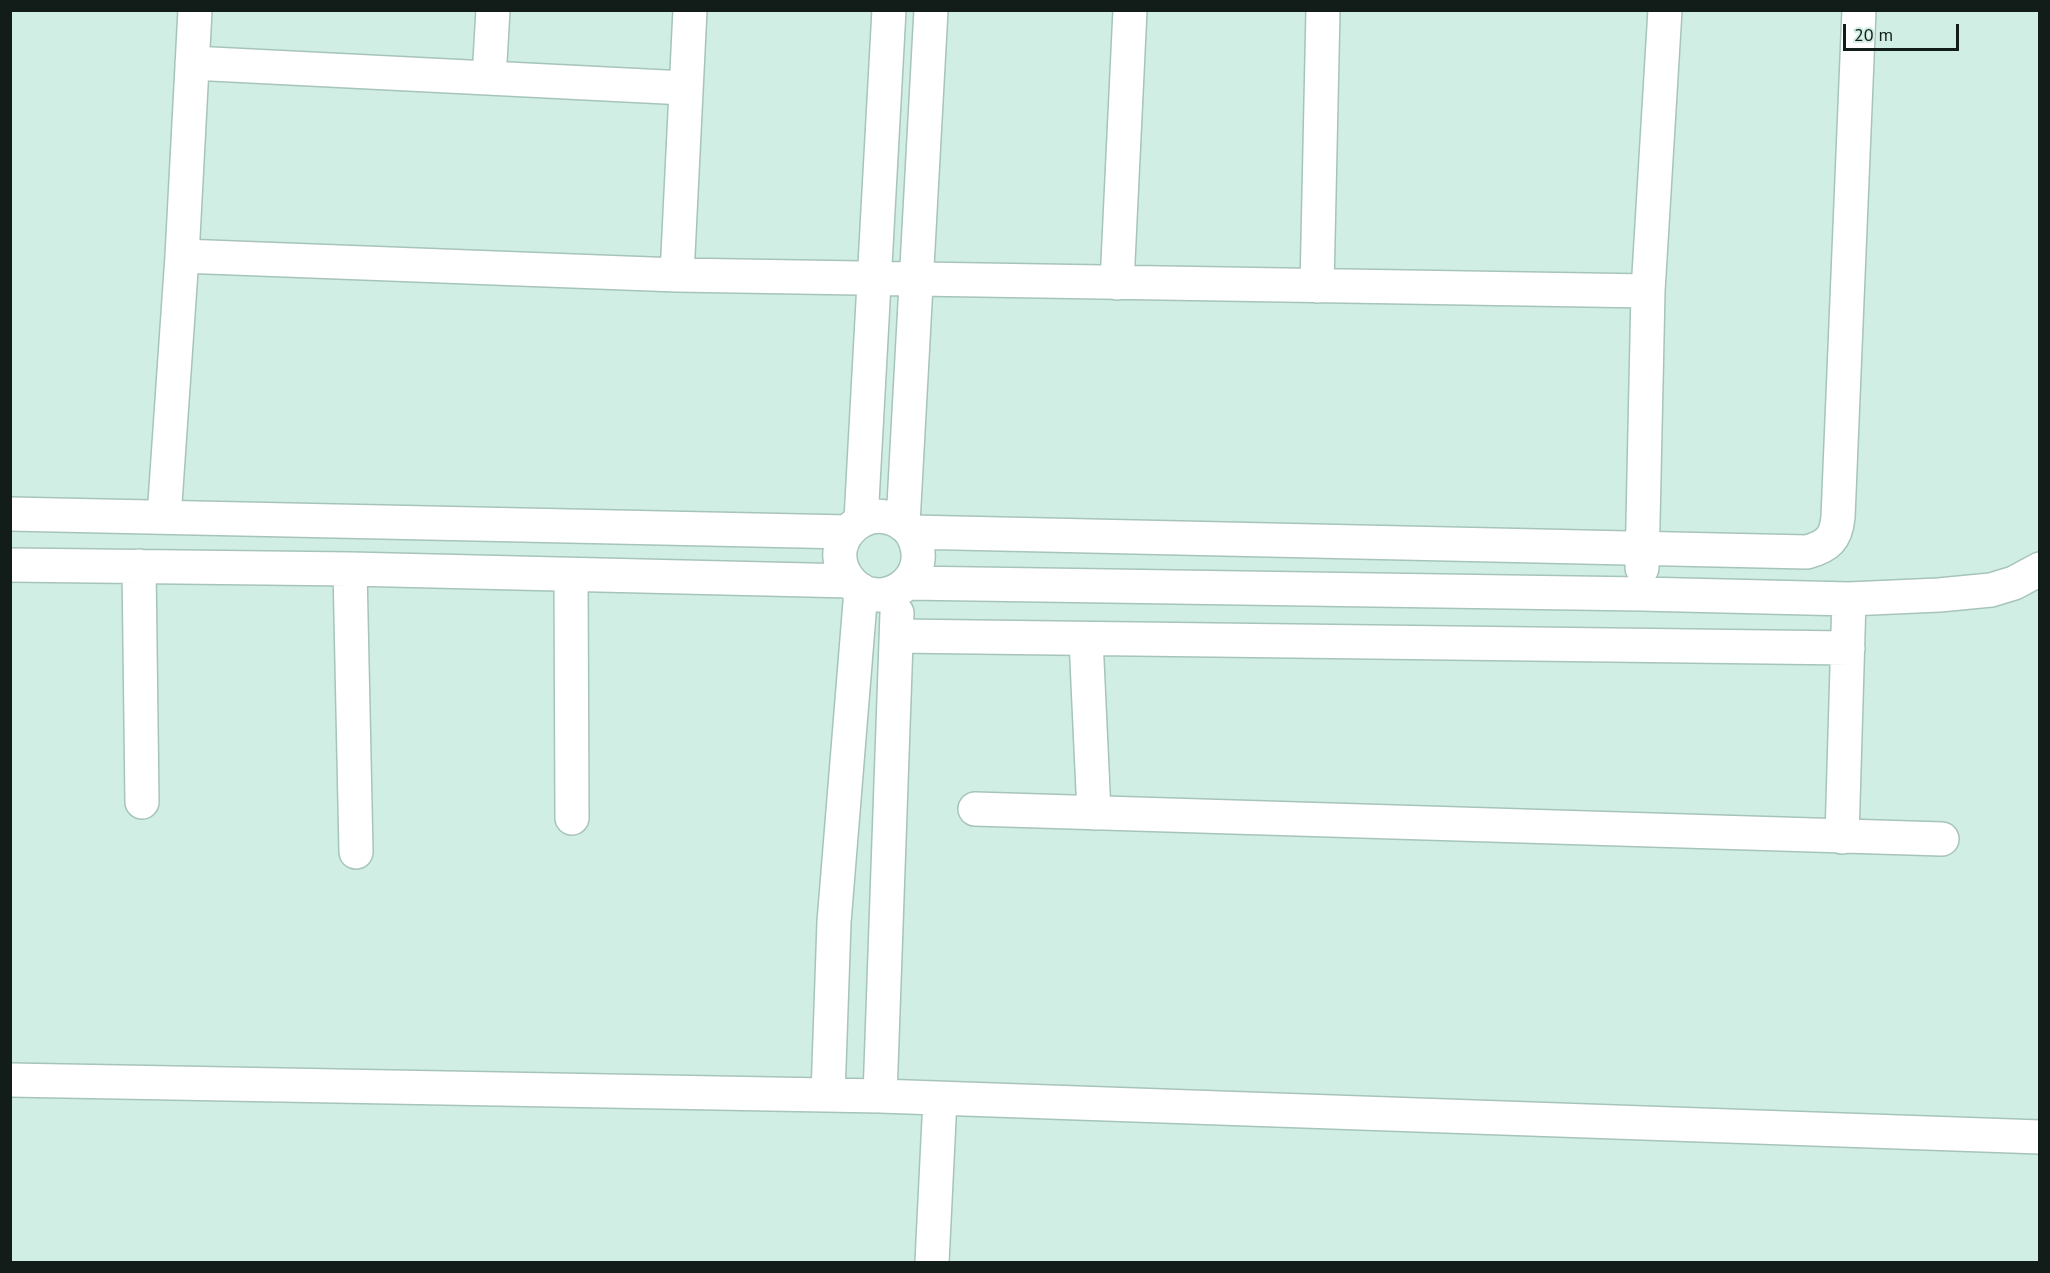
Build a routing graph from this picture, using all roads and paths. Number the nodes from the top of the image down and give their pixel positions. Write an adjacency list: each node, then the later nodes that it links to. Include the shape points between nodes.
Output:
1 (195, 10): 10 (street)
2 (493, 10): 11 (street)
3 (690, 10): 12 (street)
4 (889, 10): 15 (street)
5 (931, 10): 16 (street)
6 (1130, 10): 17 (street)
7 (1323, 10): 18 (street)
8 (1665, 10): 19 (street)
9 (1859, 10): 24 (street, via 1837,532 1821,548 1807,552)
10 (192, 63): 11 (street); 13 (street)
11 (489, 78): 12 (street)
12 (685, 88): 14 (street)
13 (182, 256): 14 (street); 21 (street)
14 (676, 275): 15 (street)
15 (874, 277): 16 (street); 22 (street)
16 (915, 280): 17 (street); 23 (street)
17 (1117, 283): 18 (street)
18 (1317, 286): 19 (street)
19 (1648, 291): 24 (street)
20 (10, 514): 21 (street)
21 (164, 517): 22 (street)
22 (854, 526): 23 (street, via 878,516 895,519); 30 (street, via 840,557)
23 (907, 527): 24 (street); 31 (street, via 916,540 919,558 917,568)
24 (1642, 547): 32 (street)
25 (10, 565): 26 (street)
26 (139, 566): 27 (street); 37 (street)
27 (350, 569): 29 (street); 43 (street)
28 (2040, 569): 33 (street, via 1991,590)
29 (571, 574): 30 (street); 40 (street)
30 (855, 585): 31 (street, via 879,594); 45 (street, via 834,922)
31 (902, 587): 32 (street); 34 (street)
32 (1641, 594): 33 (street)
33 (1849, 599): 36 (street)
34 (897, 636): 35 (street); 46 (street)
35 (1086, 639): 36 (street); 39 (street)
36 (1848, 648): 41 (street)
37 (142, 802)
38 (975, 809): 39 (street)
39 (1094, 813): 41 (street)
40 (572, 818)
41 (1842, 837): 42 (street)
42 (1941, 839)
43 (356, 852)
44 (10, 1080): 45 (street)
45 (828, 1095): 46 (street)
46 (880, 1096): 47 (street)
47 (940, 1099): 48 (street); 49 (street)
48 (2040, 1137)
49 (932, 1263)

